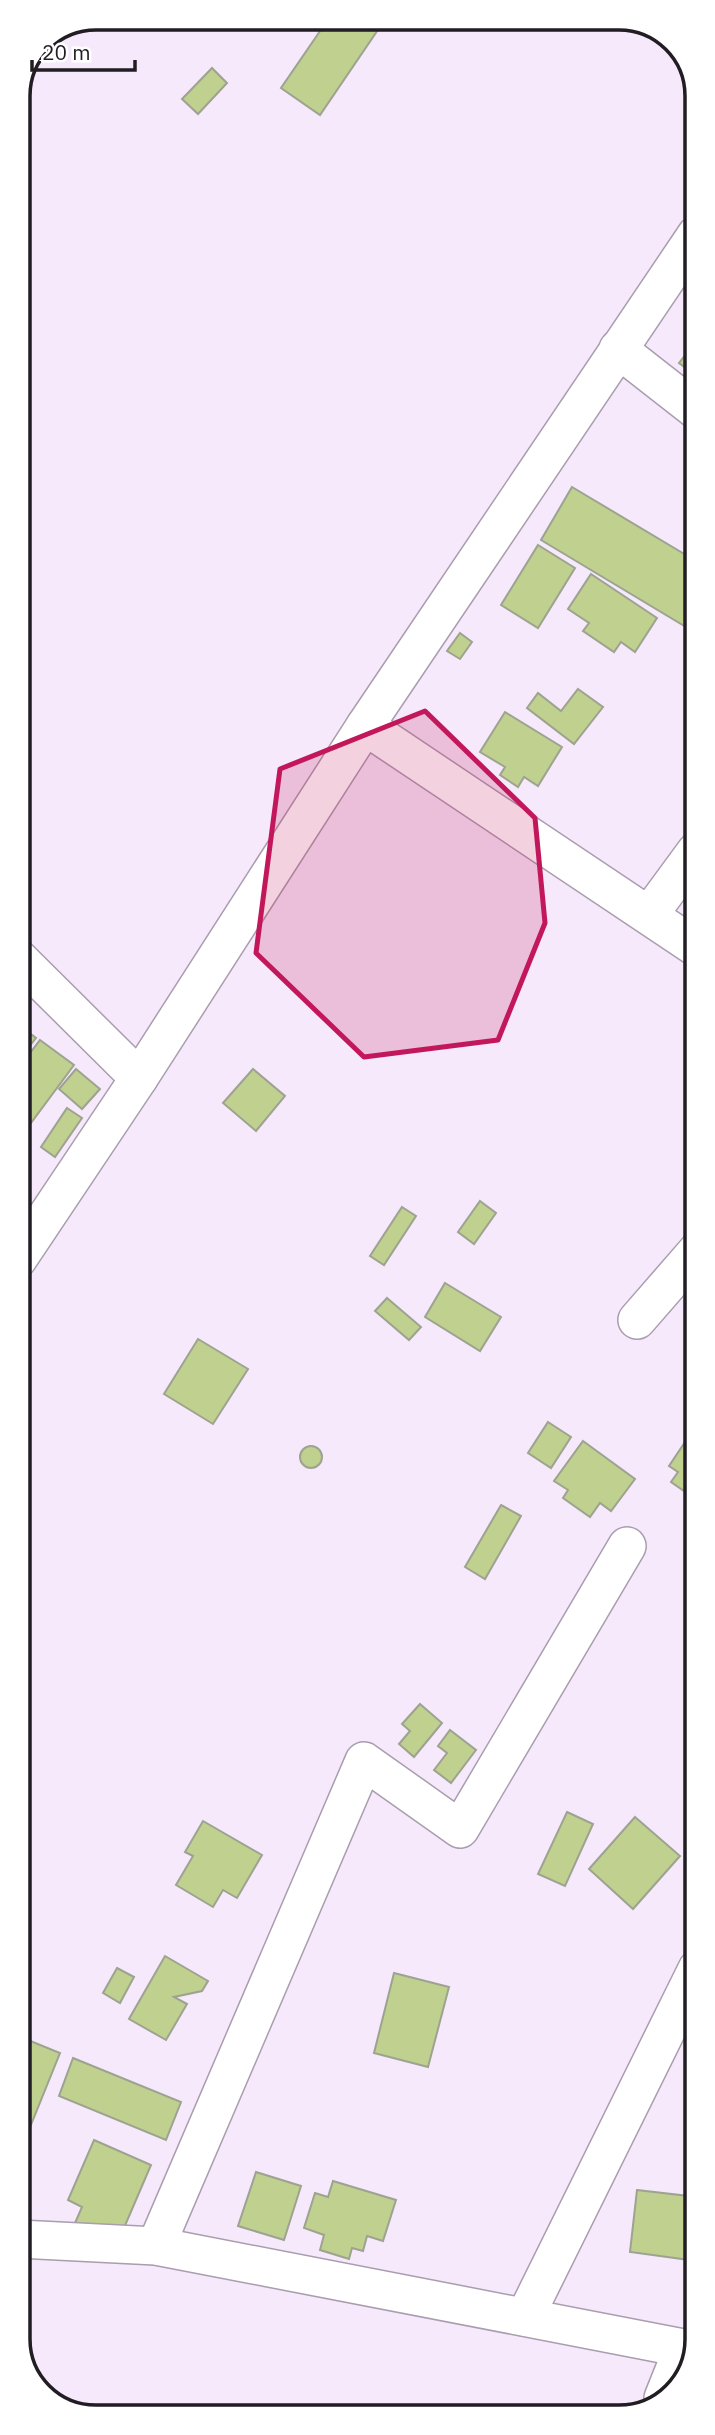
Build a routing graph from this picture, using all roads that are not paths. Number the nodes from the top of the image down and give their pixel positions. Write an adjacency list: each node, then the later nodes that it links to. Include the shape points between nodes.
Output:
1 (685, 251): 2 (street)
2 (618, 349): 3 (street); 4 (street)
3 (685, 401)
4 (365, 726): 6 (street); 9 (street)
5 (685, 866): 6 (street)
6 (649, 915): 7 (street)
7 (685, 940)
8 (30, 970): 9 (street)
9 (139, 1079): 10 (street)
10 (30, 1241)
11 (685, 1265): 12 (street)
12 (638, 1320)
13 (627, 1546): 16 (street, via 460,1829 364,1761)
14 (685, 1993): 17 (street)
15 (30, 2240): 16 (street)
16 (156, 2246): 17 (street)
17 (525, 2317): 18 (street, via 683,2348)
18 (669, 2383)

